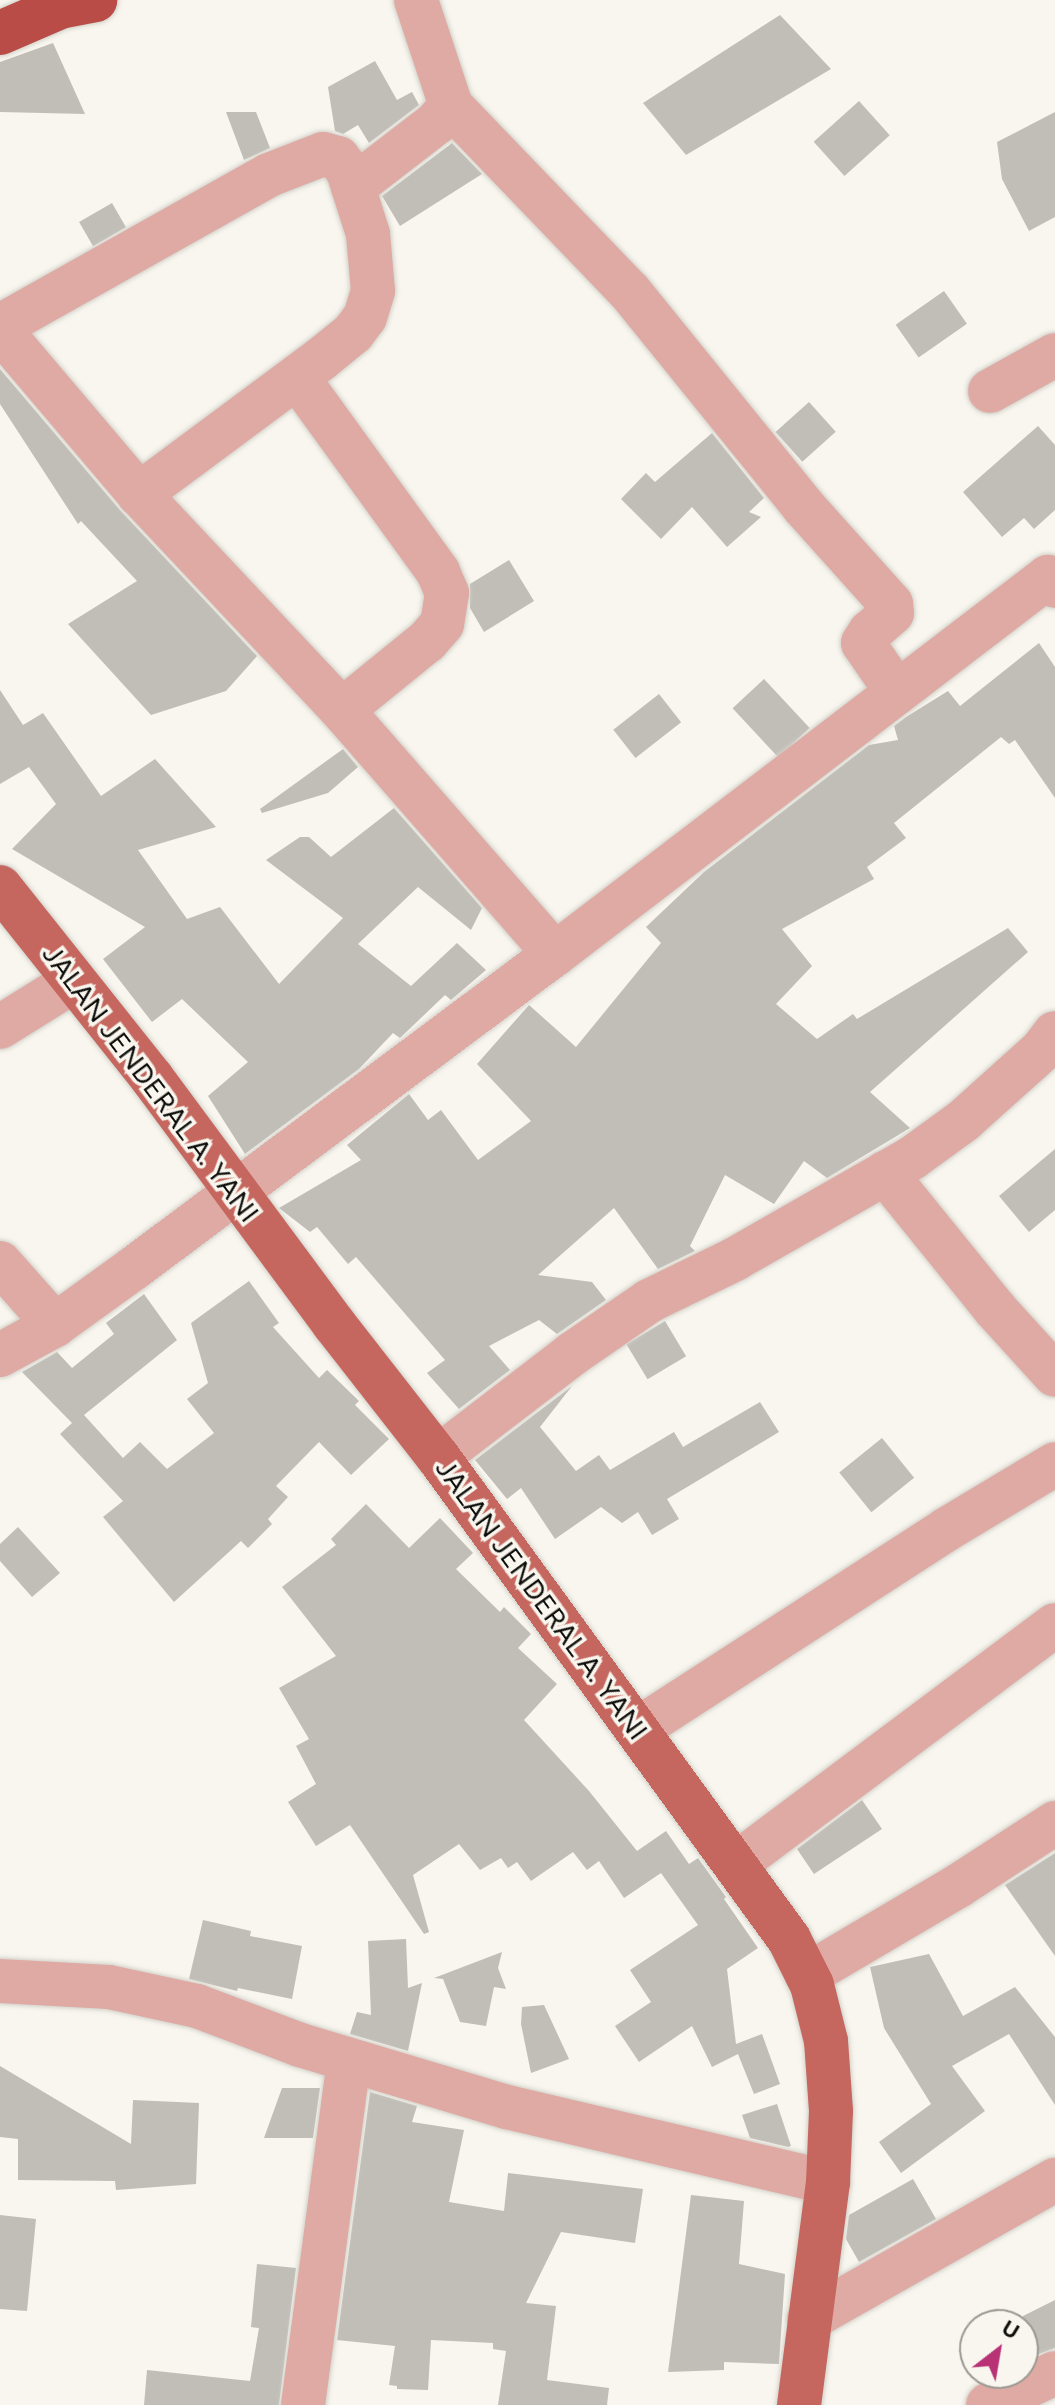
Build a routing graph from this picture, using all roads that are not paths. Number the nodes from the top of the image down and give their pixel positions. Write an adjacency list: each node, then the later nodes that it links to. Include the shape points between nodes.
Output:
1 (95, 0): 3 (highway, via 60,7)
2 (416, 0): 4 (street)
3 (0, 33)
4 (451, 106): 5 (street); 12 (street, via 630,292 803,506 891,604 892,613 863,643)
5 (353, 187): 6 (street, via 338,158 323,154 269,175); 8 (street, via 368,234 373,291 353,333)
6 (0, 328): 10 (street)
7 (1055, 355): 9 (street)
8 (297, 377): 10 (street); 13 (street, via 438,572 447,593 442,624 427,641)
9 (990, 391)
10 (139, 494): 13 (street)
11 (1053, 577): 12 (street)
12 (896, 691): 15 (street)
13 (342, 710): 15 (street)
14 (0, 887): 16 (main road, JALAN JENDERAL A. YANI)
15 (555, 954): 20 (street)
16 (74, 981): 17 (street); 20 (main road, JALAN JENDERAL A. YANI)
17 (0, 1027)
18 (1055, 1033): 19 (street, via 963,1121)
19 (885, 1173): 24 (street); 25 (street, via 735,1259 649,1301)
20 (235, 1190): 22 (street); 25 (main road, JALAN JENDERAL A. YANI)
21 (0, 1263): 22 (street)
22 (55, 1325): 23 (street)
23 (0, 1355)
24 (1055, 1375)
25 (438, 1457): 28 (main road, JALAN JENDERAL A. YANI)
26 (1055, 1464): 28 (street)
27 (1055, 1625): 30 (street)
28 (638, 1729): 30 (main road, JALAN JENDERAL A. YANI)
29 (1055, 1823): 31 (street)
30 (737, 1863): 31 (main road, JALAN JENDERAL A. YANI)
31 (807, 1975): 35 (main road, JALAN JENDERAL A. YANI, via 826,2041 831,2111)
32 (0, 1981): 33 (street, via 109,1987 197,2006)
33 (349, 2060): 35 (street, via 507,2107); 38 (street)
34 (1055, 2180): 36 (street)
35 (828, 2182): 36 (main road, JALAN JENDERAL A. YANI)
36 (809, 2319): 39 (main road, JALAN JENDERAL A. YANI)
37 (1055, 2373): 40 (street)
38 (303, 2405)
39 (799, 2405)
40 (988, 2405)

